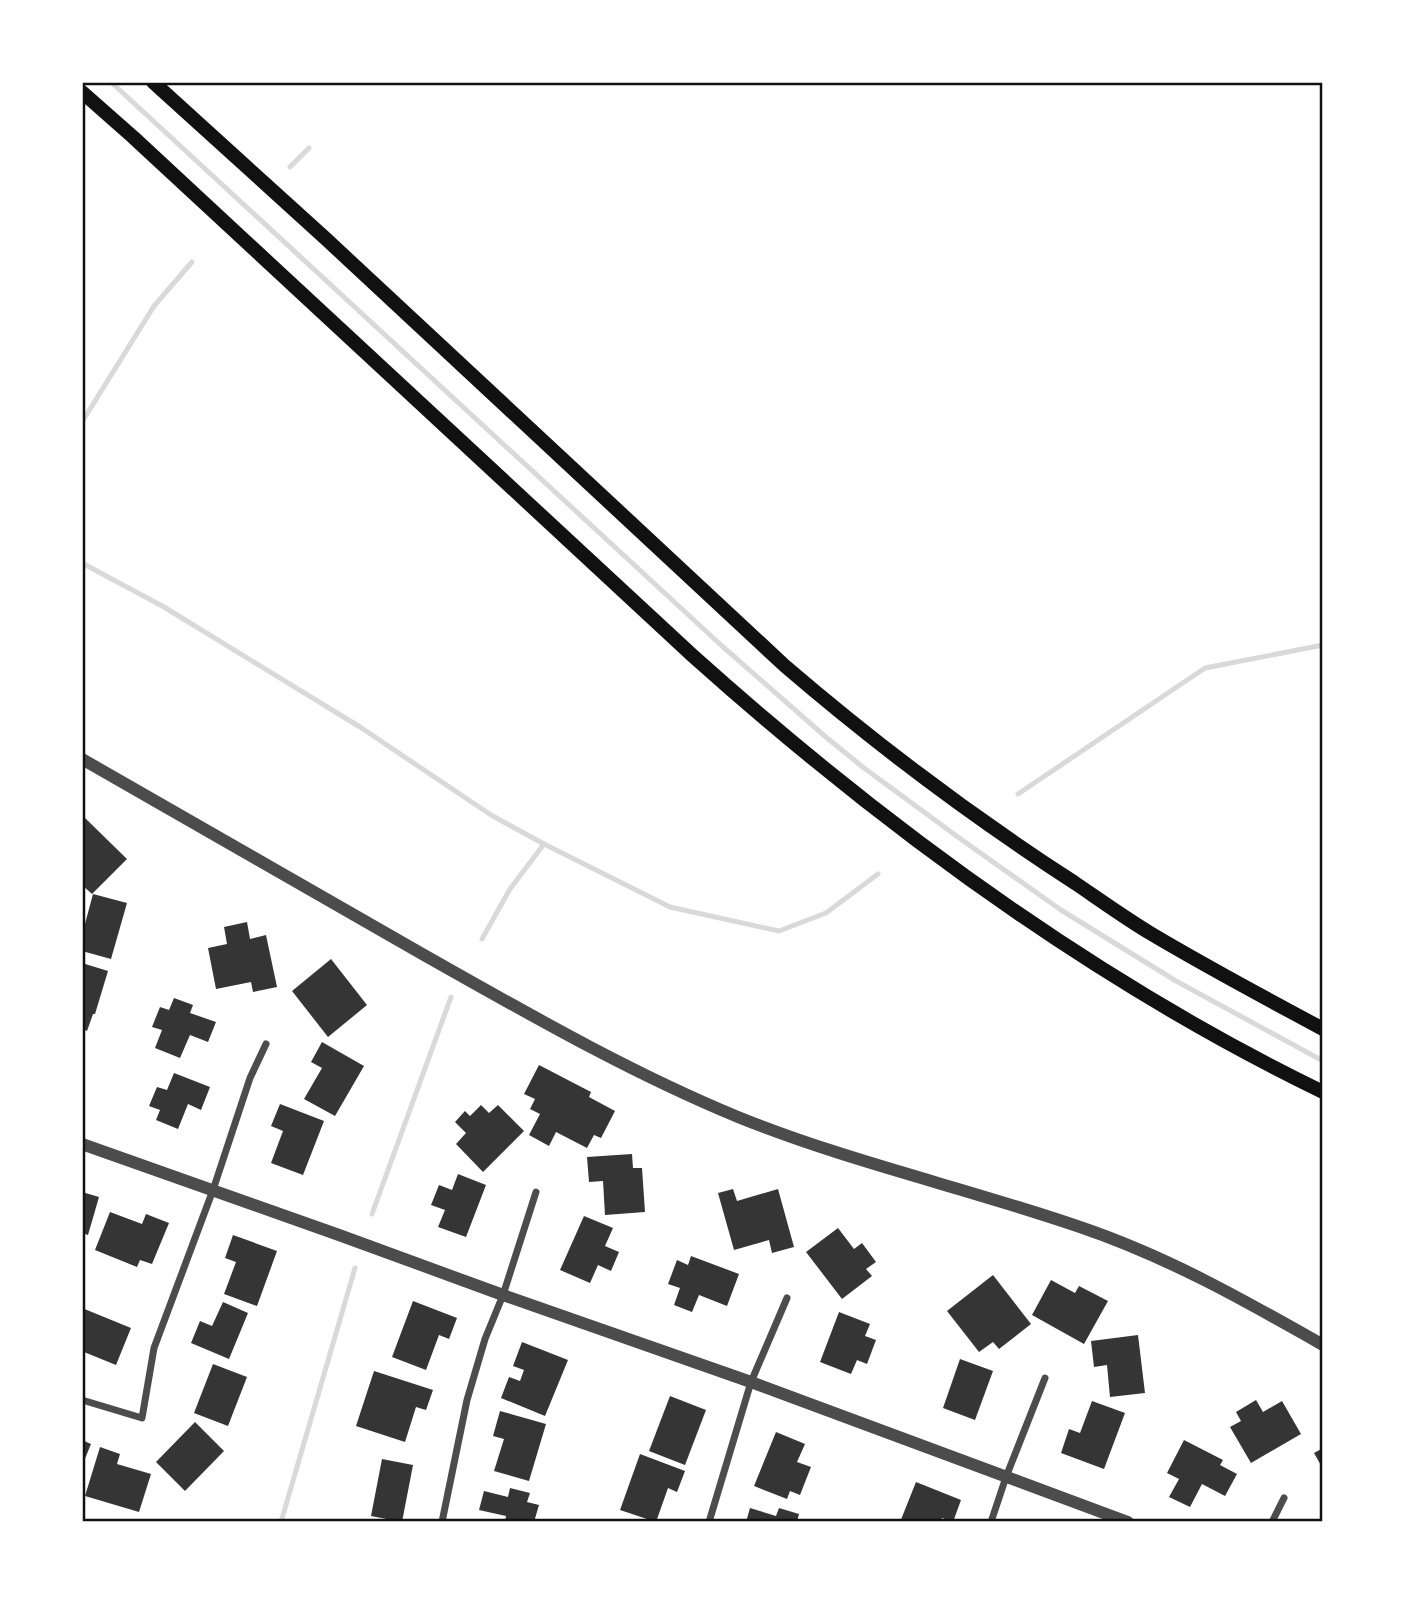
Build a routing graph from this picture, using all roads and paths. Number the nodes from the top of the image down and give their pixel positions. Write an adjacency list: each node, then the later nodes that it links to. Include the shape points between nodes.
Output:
1 (153, 82): 4 (main road, via 830,704 931,784 1147,932)
2 (82, 92): 6 (main road, via 744,703 860,799 1104,971)
3 (82, 759): 12 (street, via 447,968 645,1075 823,1148 1118,1241 1214,1284)
4 (1323, 1029)
5 (266, 1044): 8 (street)
6 (1323, 1093)
7 (82, 1144): 8 (street)
8 (213, 1189): 10 (street); 15 (street, via 154,1348 142,1418)
9 (536, 1192): 10 (street)
10 (503, 1295): 14 (street); 18 (street, via 467,1400)
11 (787, 1298): 14 (street)
12 (1323, 1345)
13 (1045, 1378): 16 (street)
14 (751, 1382): 16 (street); 19 (street)
15 (82, 1400)
16 (1006, 1477): 20 (street); 21 (street)
17 (1284, 1498): 22 (street)
18 (442, 1522)
19 (709, 1522)
20 (991, 1522)
21 (1128, 1522)
22 (1272, 1522)

